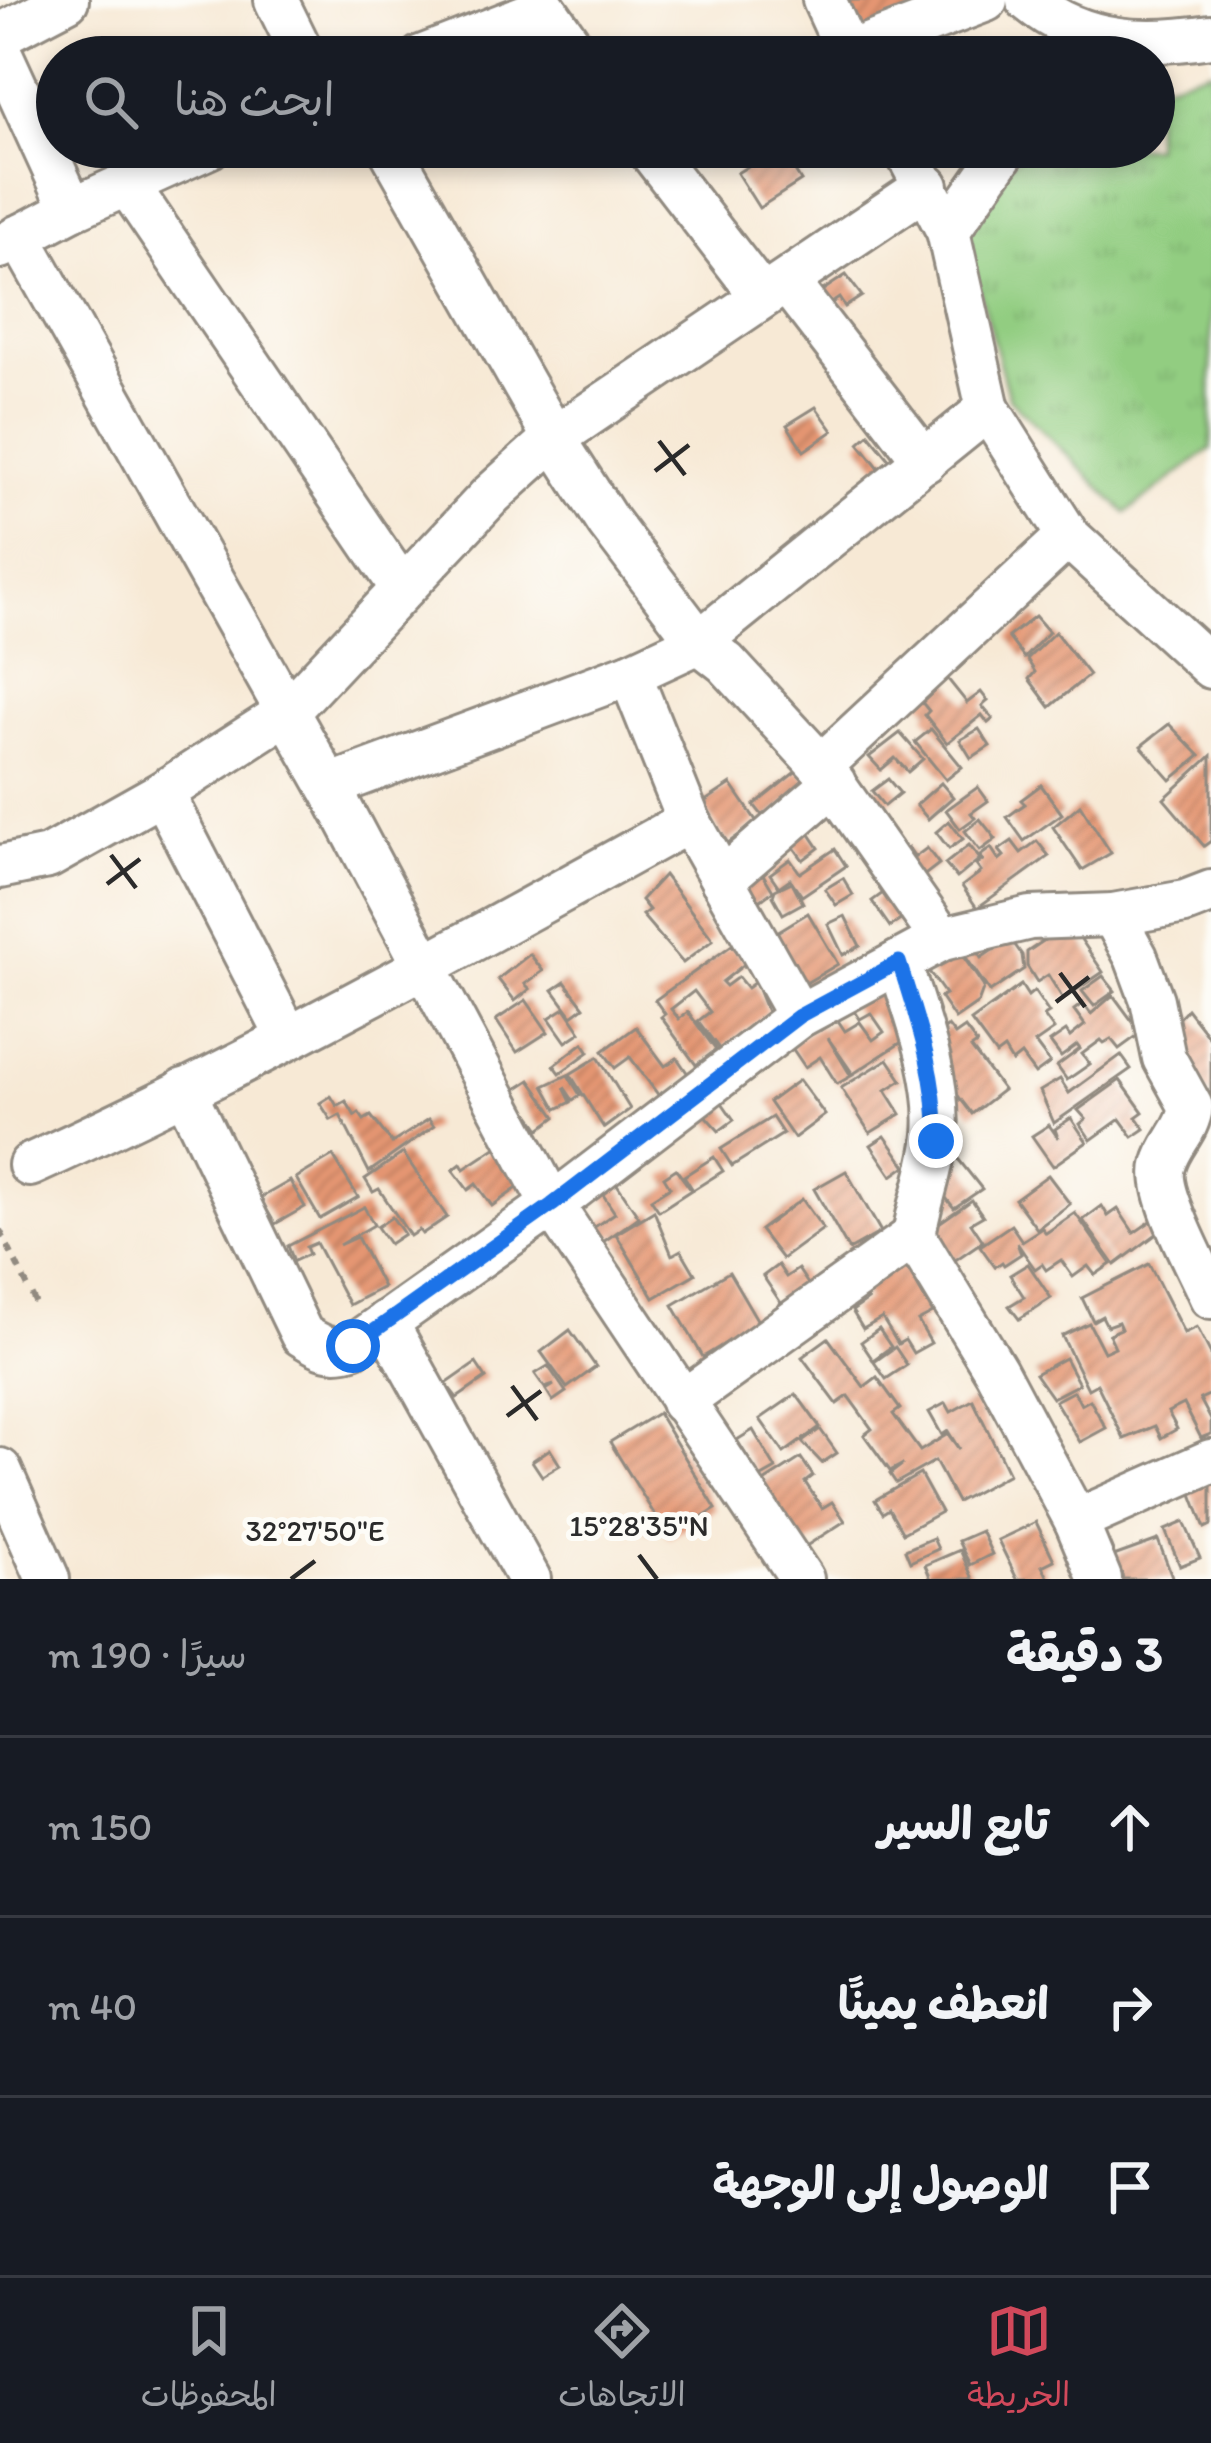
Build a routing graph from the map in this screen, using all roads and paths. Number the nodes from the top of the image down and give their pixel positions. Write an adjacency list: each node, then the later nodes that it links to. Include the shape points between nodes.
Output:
1 (68, 0): 7 (street)
2 (276, 0): 8 (street)
3 (824, 0): 11 (street)
4 (986, 0): 12 (street)
5 (1028, 0): 13 (street)
6 (542, 5): 9 (street); 10 (street)
7 (0, 35)
8 (294, 36)
9 (470, 36)
10 (564, 36)
11 (838, 36)
12 (895, 36)
13 (1057, 36)
14 (1211, 36): 15 (street)
15 (1175, 40)
16 (0, 52): 17 (street)
17 (36, 130)
18 (53, 168): 26 (street)
19 (162, 168): 24 (street)
20 (401, 168): 31 (street)
21 (665, 168): 29 (street)
22 (916, 168): 25 (street)
23 (992, 168): 27 (street)
24 (127, 184): 26 (street); 34 (street)
25 (927, 186): 27 (street); 29 (street)
26 (72, 209): 28 (street)
27 (948, 231): 30 (street)
28 (10, 242): 38 (street)
29 (774, 289): 31 (street); 32 (street)
30 (988, 409): 32 (street); 33 (street)
31 (554, 438): 34 (street); 35 (street)
32 (925, 461): 35 (street)
33 (1068, 536): 36 (street); 39 (street)
34 (401, 587): 38 (street)
35 (700, 642): 37 (street); 39 (street)
36 (1211, 668)
37 (630, 674): 40 (street); 42 (street)
38 (286, 713): 40 (street); 41 (street)
39 (828, 774): 44 (street); 47 (street)
40 (328, 786): 49 (street)
41 (162, 794): 43 (street, via 49,857); 51 (street)
42 (689, 821): 44 (street); 49 (street)
43 (0, 867)
44 (722, 880): 50 (street)
45 (1211, 892): 46 (street)
46 (1113, 915): 47 (street, via 1030,918); 57 (street, via 1152,1000 1164,1058 1191,1107 1162,1172)
47 (942, 939): 48 (street)
48 (899, 962): 50 (street); 56 (street, via 937,1118)
49 (425, 967): 51 (street); 54 (street)
50 (799, 1016): 54 (street)
51 (287, 1036): 52 (street)
52 (184, 1090): 53 (street); 59 (street, via 302,1334 338,1351)
53 (30, 1165)
54 (552, 1205): 59 (street); 60 (street)
55 (0, 1230): 58 (path)
56 (914, 1236): 60 (street); 63 (street)
57 (1211, 1297)
58 (39, 1310)
59 (386, 1322): 65 (street)
60 (682, 1402): 66 (street)
61 (1211, 1461): 63 (street)
62 (0, 1470): 64 (street)
63 (1076, 1521): 67 (street)
64 (48, 1579)
65 (529, 1579)
66 (802, 1579)
67 (1100, 1579)

